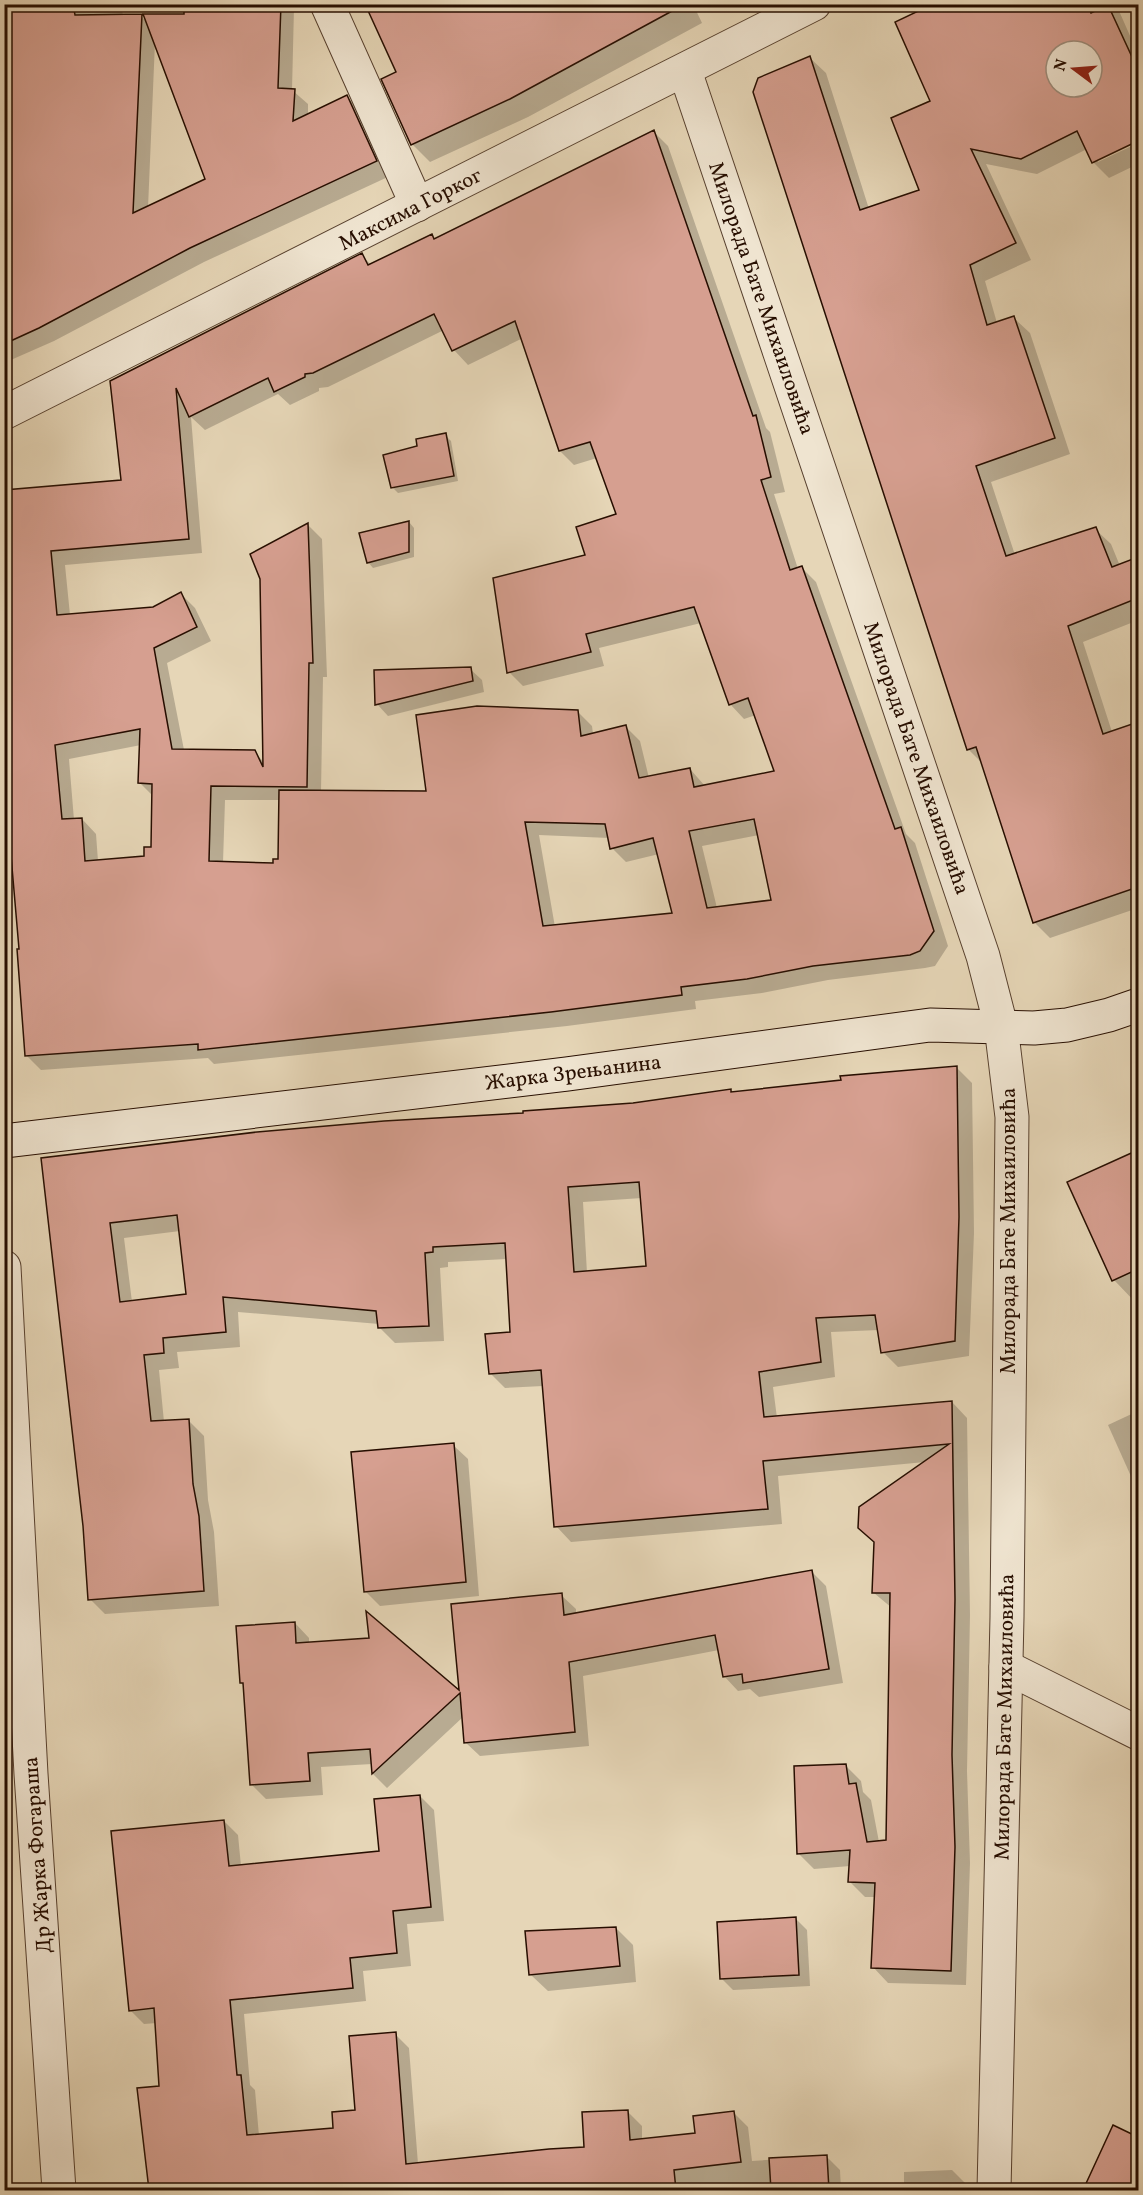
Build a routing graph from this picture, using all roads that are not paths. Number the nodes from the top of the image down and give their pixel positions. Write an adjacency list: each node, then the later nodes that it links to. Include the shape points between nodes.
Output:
1 (327, 4): 4 (street)
2 (814, 4): 3 (street, Максима Горког)
3 (685, 70): 4 (street, Максима Горког); 7 (street, Милорада Бате Михаиловића, via 983,956)
4 (417, 205): 5 (street, Максима Горког)
5 (4, 413)
6 (1138, 1005): 7 (street, Жарка Зрењанина, via 1067,1025)
7 (1001, 1026): 8 (street, Жарка Зрењанина, via 930,1026); 10 (street, Милорада Бате Михаиловића, via 1012,1118)
8 (4, 1141)
9 (4, 1267): 12 (street, Др Жарка Фогараша, via 31,1774)
10 (1006, 1667): 11 (street); 13 (street, Милорада Бате Михаиловића)
11 (1138, 1732)
12 (59, 2190)
13 (994, 2190)

